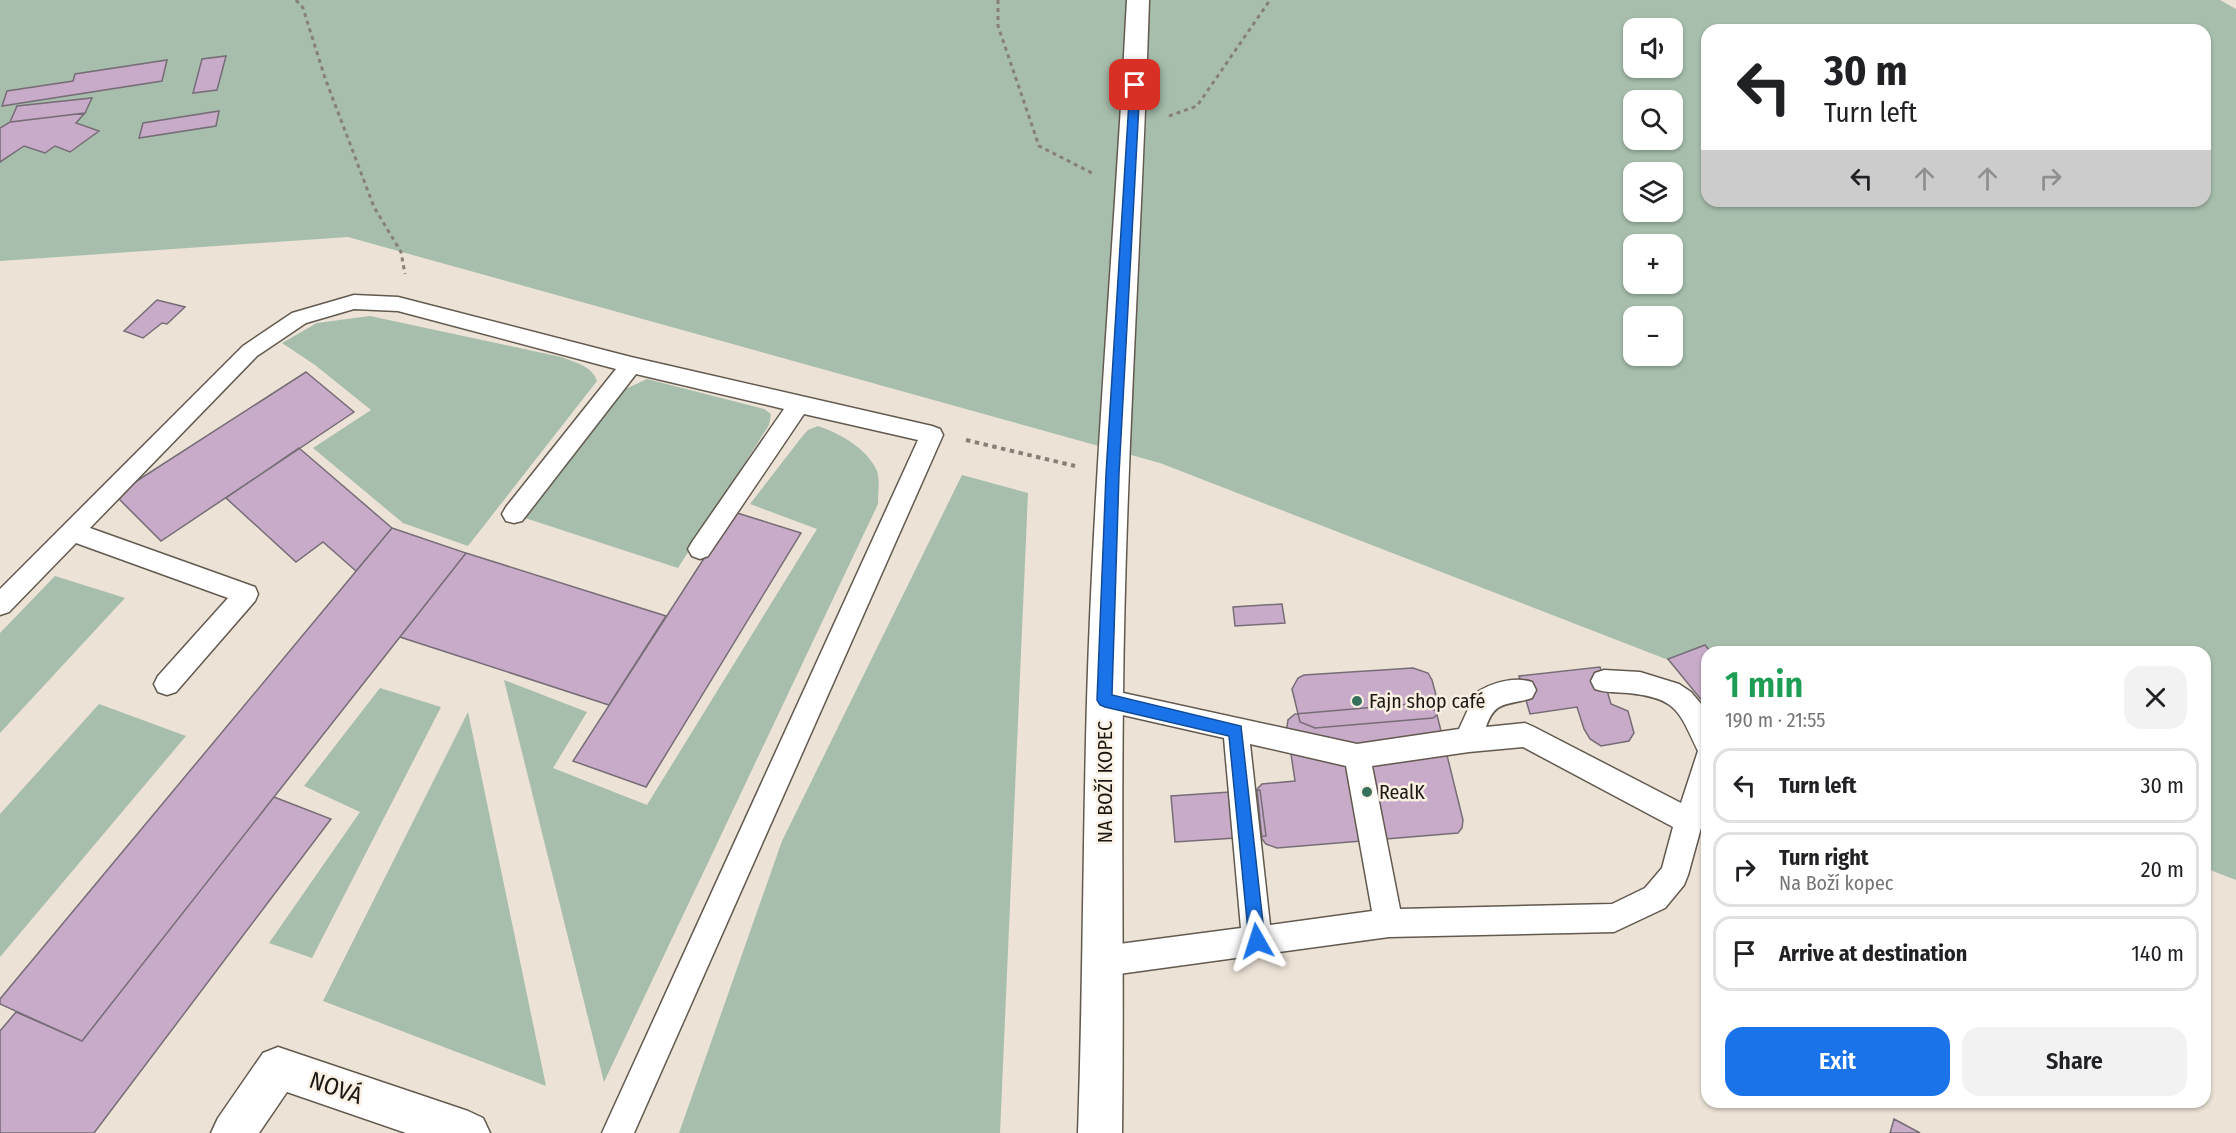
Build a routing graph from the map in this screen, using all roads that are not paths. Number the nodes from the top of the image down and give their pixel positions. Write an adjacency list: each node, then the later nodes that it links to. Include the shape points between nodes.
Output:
1 (1138, 0): 11 (main road, NA BOŽÍ KOPEC)
2 (632, 365): 3 (lane); 4 (lane); 5 (lane, via 398,304 354,302 299,318 250,351)
3 (798, 405): 6 (lane); 23 (lane, via 933,435)
4 (514, 514)
5 (73, 532): 7 (lane); 9 (lane, via 246,594)
6 (700, 549)
7 (0, 605)
8 (1604, 681): 12 (lane, via 1652,685 1692,707)
9 (167, 684)
10 (1523, 690): 14 (lane, via 1491,696 1481,703)
11 (1105, 700): 13 (lane); 20 (main road, NA BOŽÍ KOPEC)
12 (1701, 723)
13 (1236, 731): 15 (lane); 19 (lane)
14 (1468, 740): 15 (lane); 17 (lane, via 1525,735)
15 (1357, 756): 18 (lane)
16 (1701, 786): 17 (lane)
17 (1688, 821): 18 (lane, via 1674,875 1655,898 1614,918)
18 (1389, 923): 19 (lane)
19 (1257, 941): 20 (lane)
20 (1104, 962): 24 (main road, NA BOŽÍ KOPEC)
21 (233, 1133): 22 (main road, NOVÁ, via 278,1068)
22 (468, 1133)
23 (618, 1133)
24 (1100, 1133)

